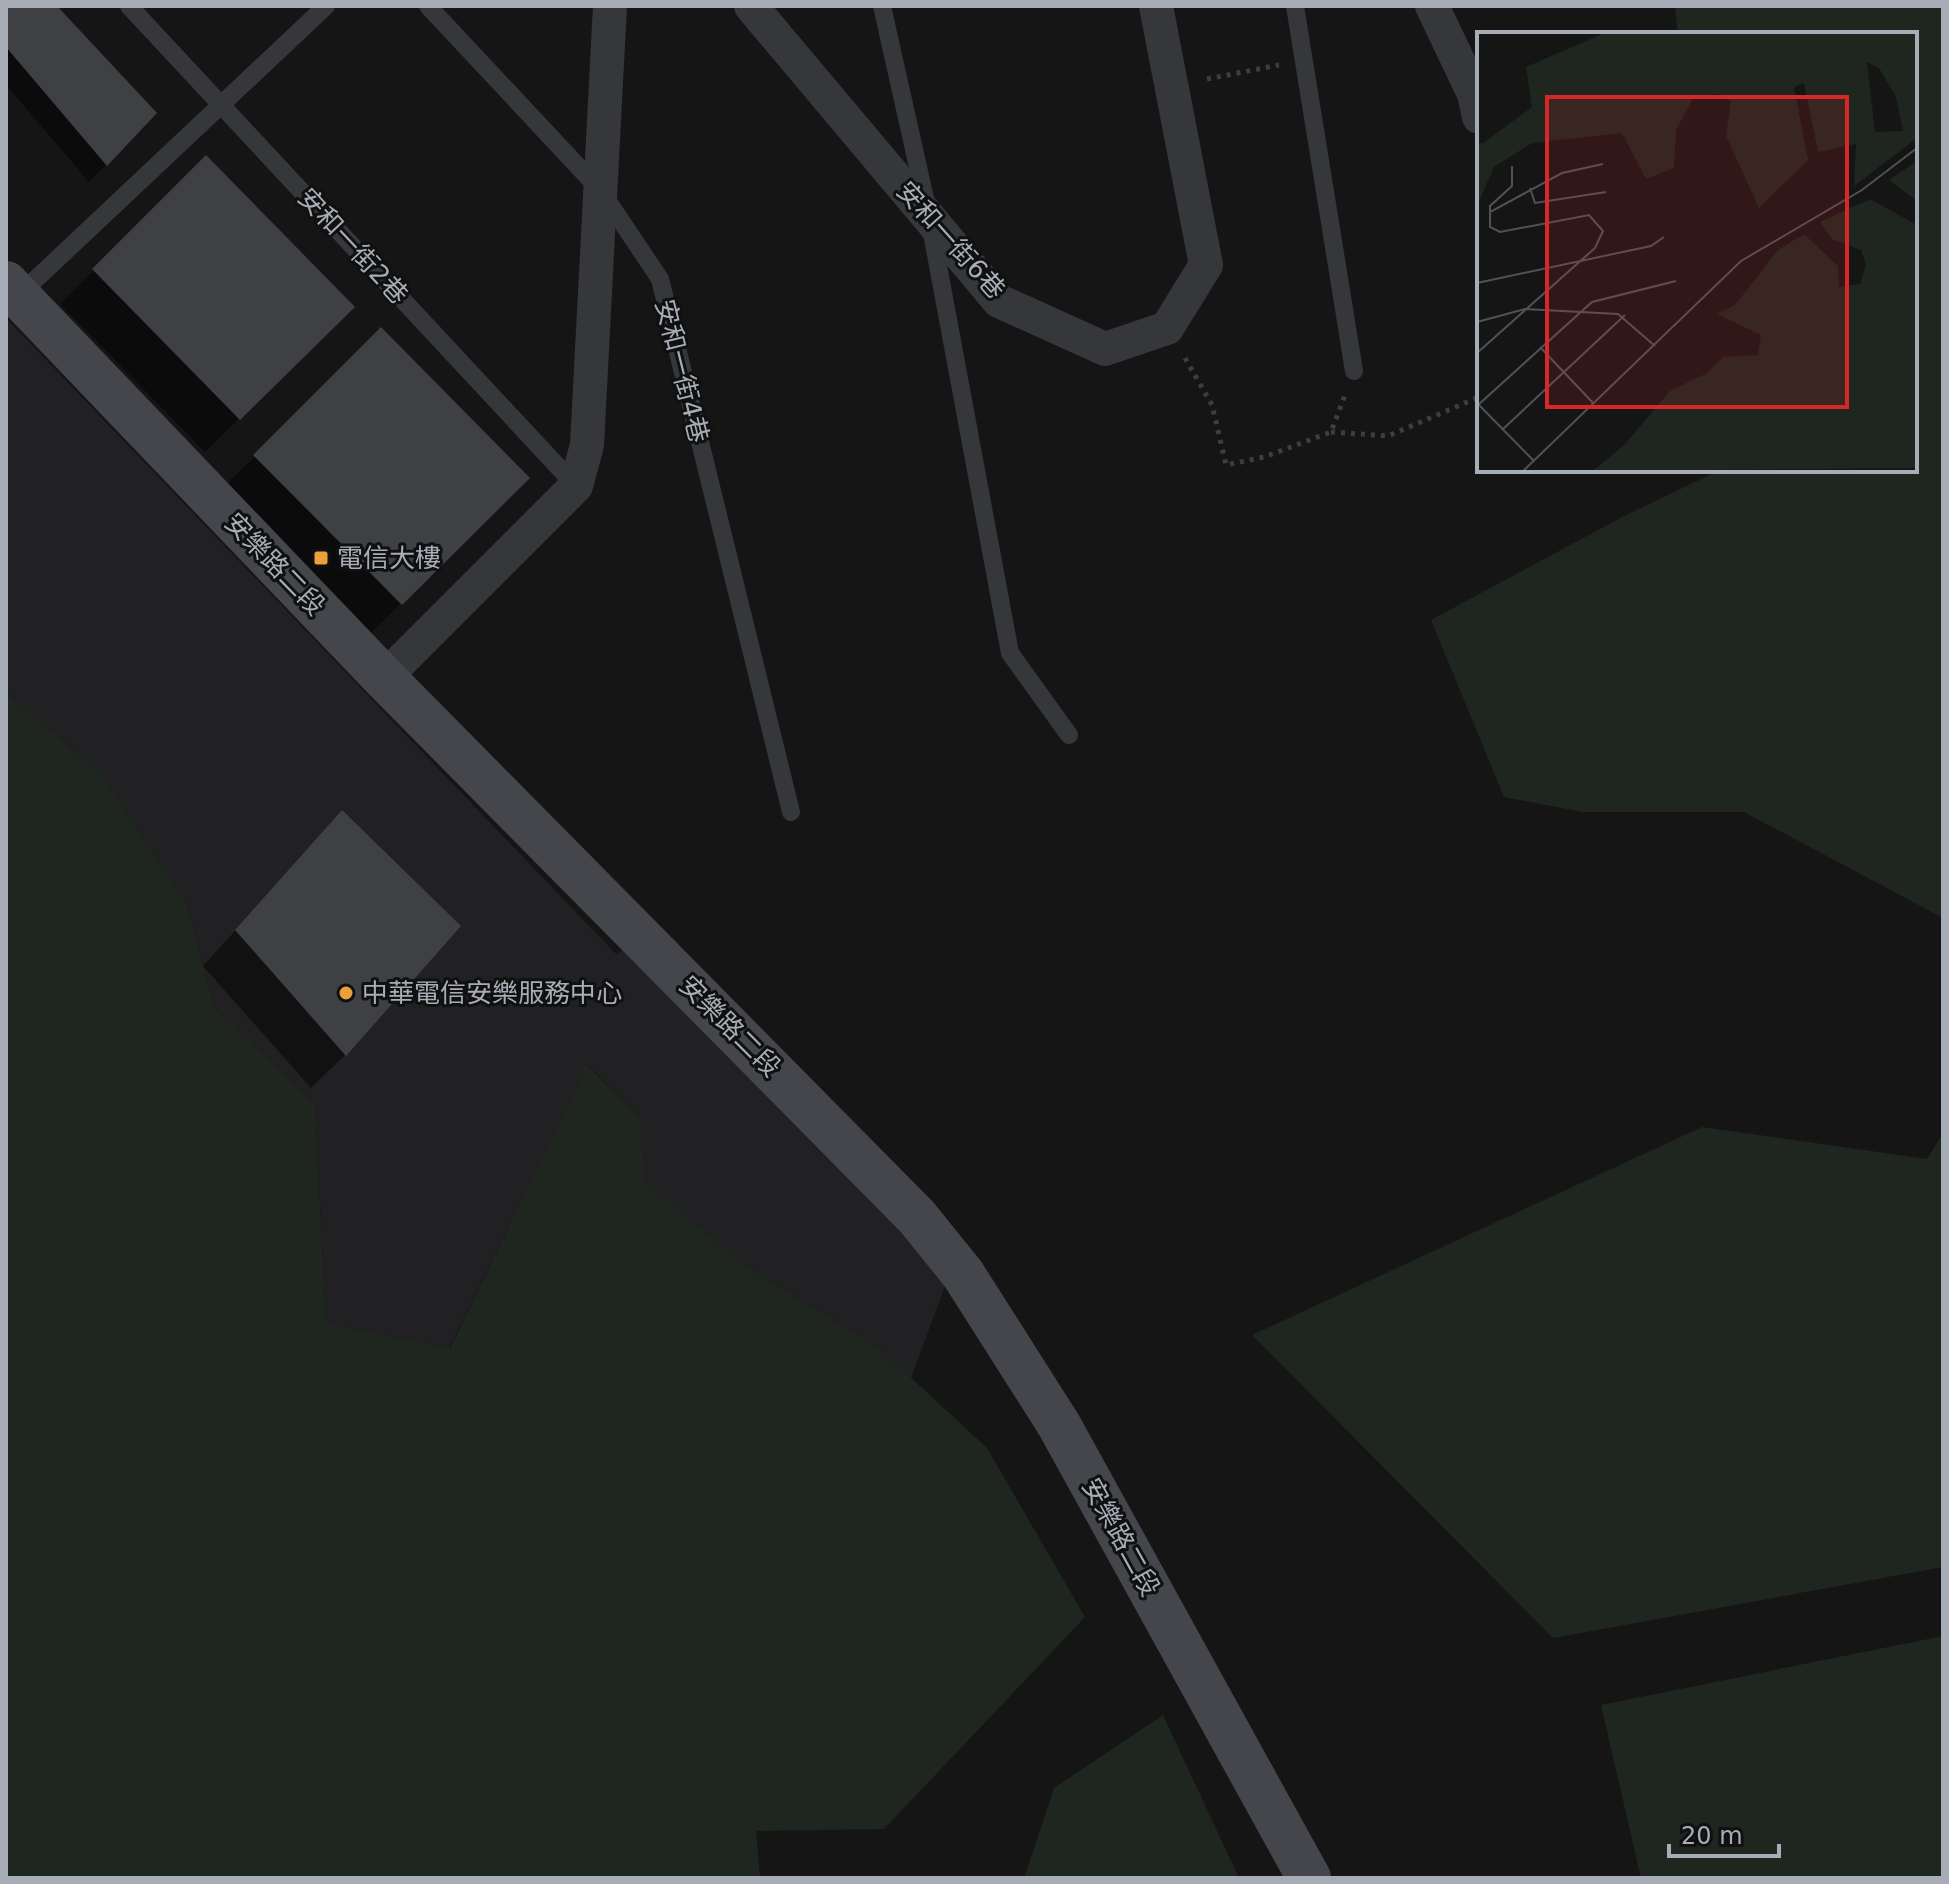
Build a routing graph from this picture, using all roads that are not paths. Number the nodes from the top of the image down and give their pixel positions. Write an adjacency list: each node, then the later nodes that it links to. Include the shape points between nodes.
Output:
1 (129, 6): 10 (lane, 安和一街2巷)
2 (326, 6): 10 (lane)
3 (428, 6): 12 (lane, 安和一街4巷)
4 (610, 6): 12 (street)
5 (751, 6): 13 (street, 安和一街6巷)
6 (882, 6): 13 (lane)
7 (1156, 6): 13 (street, 安和一街6巷, via 1206,265 1167,328 1105,349 999,301)
8 (1295, 6): 15 (lane)
9 (1432, 6): 11 (street)
10 (221, 104): 14 (lane); 16 (lane, 安和一街2巷)
11 (1477, 108)
12 (601, 191): 16 (street, via 587,445); 19 (lane, 安和一街4巷, via 660,279)
13 (929, 219): 18 (lane, via 1010,653)
14 (12, 290): 17 (street, 安樂路二段)
15 (1354, 371)
16 (576, 486): 17 (street)
17 (384, 678): 20 (street, 安樂路二段, via 781,1077 917,1217 963,1274 1059,1425)
18 (1069, 735)
19 (791, 812)
20 (1309, 1878)

